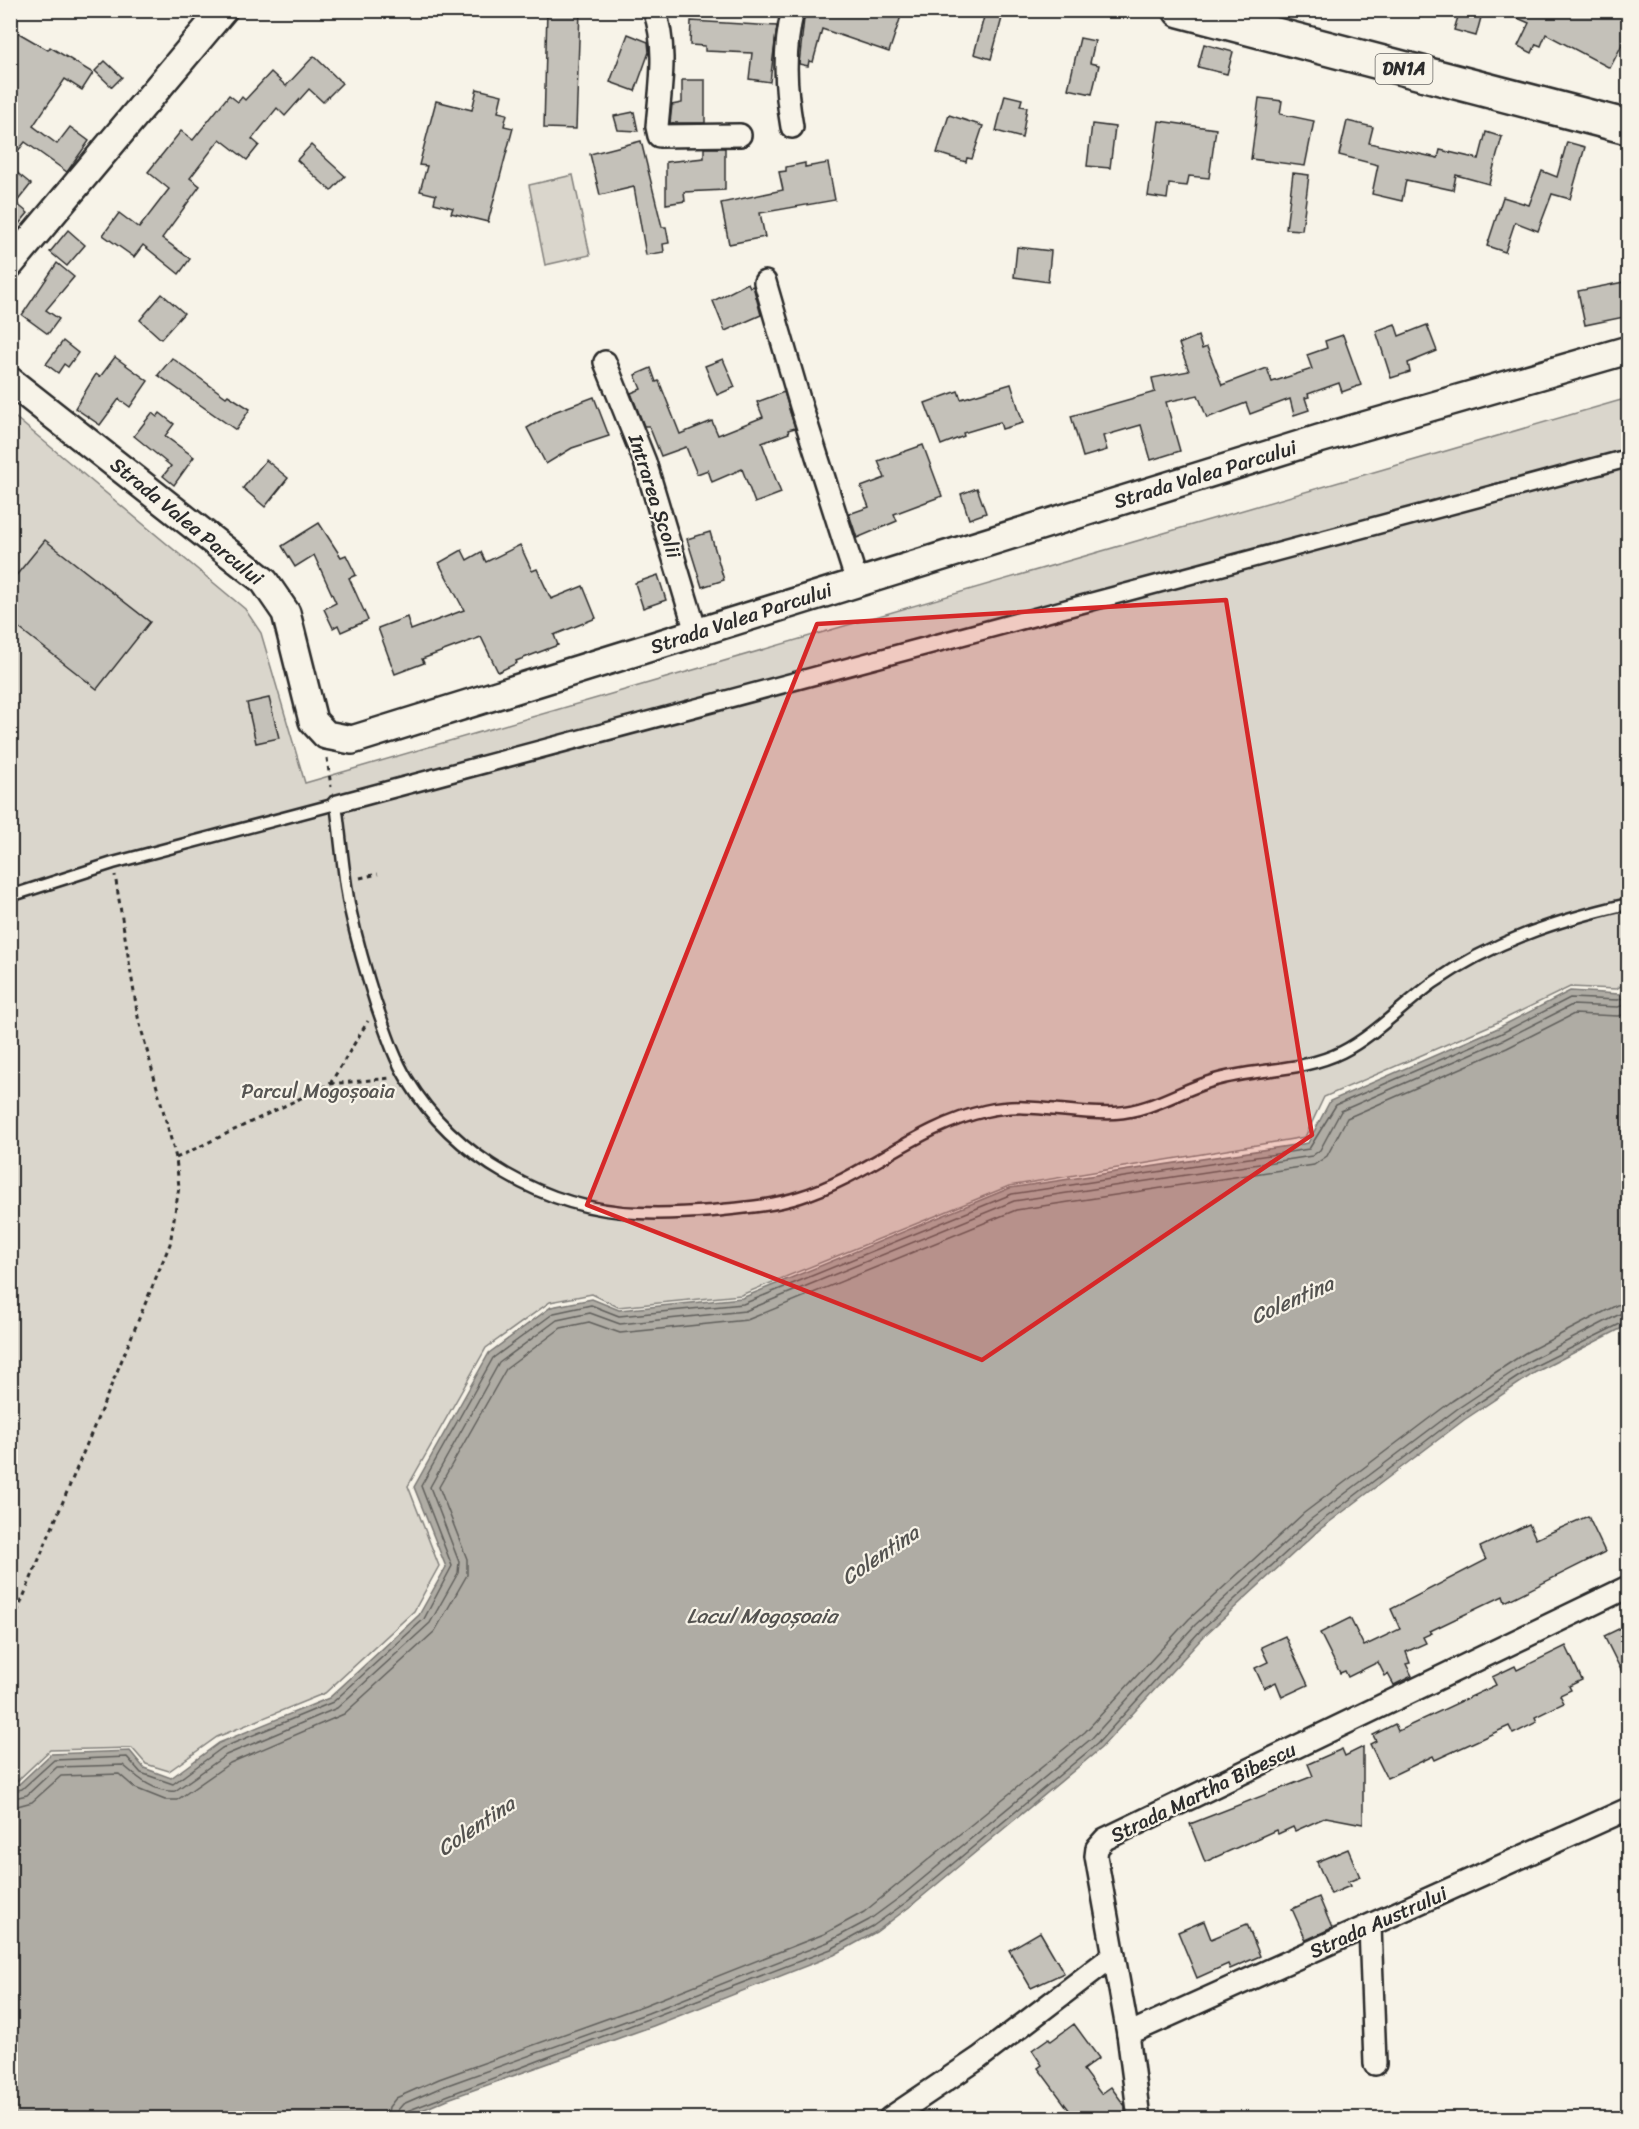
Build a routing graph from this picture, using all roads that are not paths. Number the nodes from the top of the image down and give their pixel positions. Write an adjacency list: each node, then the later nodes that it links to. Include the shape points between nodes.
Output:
1 (223, 10): 9 (street)
2 (654, 10): 8 (street, via 663,56 659,136)
3 (794, 10): 6 (street, via 786,46 786,92)
4 (1179, 10): 5 (main road, DN1A)
5 (1248, 19): 7 (main road, DN1A)
6 (792, 127)
7 (1629, 127)
8 (740, 135)
9 (10, 264)
10 (765, 282): 15 (street)
11 (1629, 350): 15 (street, Strada Valea Parcului, via 1428,406)
12 (606, 362): 16 (street, Intrarea Școlii, via 648,472)
13 (10, 381): 16 (street, Strada Valea Parcului, via 264,581 286,613 313,721 326,735 352,740)
14 (1629, 458): 17 (street)
15 (856, 582): 16 (street, Strada Valea Parcului)
16 (696, 632)
17 (336, 804): 18 (lane, via 113,863); 19 (lane, via 352,916 377,1004 405,1077 429,1112 458,1142 501,1172 555,1195 635,1213 752,1207 799,1198 841,1181 919,1136 982,1112 1038,1106 1117,1113 1154,1106 1212,1080 1314,1063 1343,1052 1436,981 1504,942 1570,917)
18 (10, 896)
19 (1629, 904)
20 (1629, 1587): 23 (street, Strada Martha Bibescu, via 1105,1839 1096,1856)
21 (1629, 1809): 22 (street, Strada Austrului)
22 (1370, 1926): 24 (street, Strada Austrului); 25 (street)
23 (1114, 1955): 24 (street, Strada Martha Bibescu); 26 (street, via 979,2058)
24 (1128, 2034): 27 (street, Strada Martha Bibescu)
25 (1375, 2064)
26 (890, 2118)
27 (1139, 2118)

